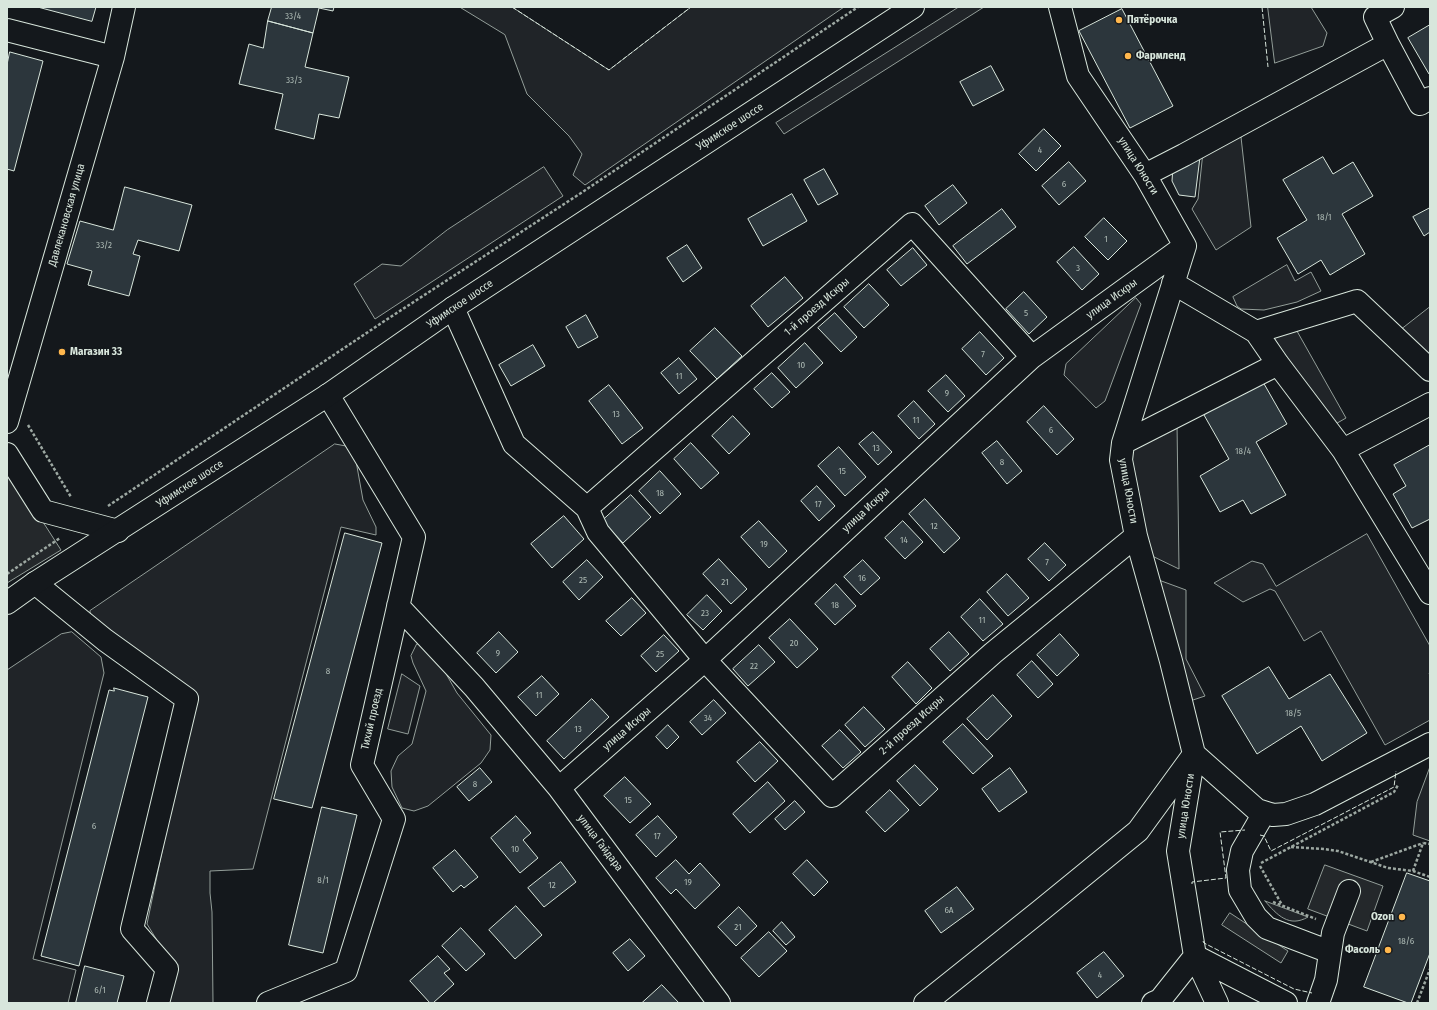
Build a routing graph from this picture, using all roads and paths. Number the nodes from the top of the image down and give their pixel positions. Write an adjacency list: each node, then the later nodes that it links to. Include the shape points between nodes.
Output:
1 (124, 7): 8 (street, Давлекановская улица)
2 (858, 7): 26 (path)
3 (913, 7): 13 (street, Уфимское шоссе)
4 (1060, 7): 10 (street, улица Юности, via 1078,76)
5 (1393, 7): 7 (street, via 1375,17)
6 (7, 30): 8 (street)
7 (1388, 44): 9 (street, via 1420,104); 10 (street)
8 (112, 57): 20 (street, Давлекановская улица)
9 (1430, 98)
10 (1145, 175): 11 (street, улица Юности)
11 (1185, 246): 12 (street, улица Юности); 15 (street, улица Искры)
12 (1173, 282): 14 (street); 21 (street, улица Юности)
13 (453, 308): 18 (street, Уфимское шоссе); 25 (street, via 514,444)
14 (1256, 332): 16 (street); 17 (street, via 1357,301)
15 (1032, 357): 25 (street, 1-й проезд Искры, via 912,224); 34 (street, улица Искры)
16 (1278, 364): 21 (street); 22 (street)
17 (1430, 370)
18 (328, 395): 27 (street, Уфимское шоссе); 33 (street, Тихий проезд, via 414,537)
19 (1430, 404): 22 (street)
20 (9, 415): 24 (path, via 24,418)
21 (1123, 443): 28 (street, улица Юности, via 1121,460)
22 (1343, 450): 31 (street)
23 (7, 454): 26 (street, via 43,511)
24 (72, 499)
25 (587, 508): 34 (street, via 598,532)
26 (84, 522): 27 (street); 29 (path)
27 (118, 531): 30 (street, Уфимское шоссе)
28 (1136, 536): 34 (street, 2-й проезд Искры, via 992,653 832,796); 36 (street, улица Юности)
29 (7, 574)
30 (35, 583): 32 (street, Уфимское шоссе); 53 (street, via 105,640 187,699 132,929 167,969)
31 (1430, 593)
32 (7, 603)
33 (398, 606): 38 (street, улица Гайдара, via 474,687); 54 (street, Тихий проезд, via 362,765 394,819 346,971)
34 (705, 660): 38 (street, улица Искры)
35 (1430, 744): 39 (street, via 1315,804 1286,814)
36 (1194, 754): 39 (street, via 1257,810); 51 (street, улица Юности, via 1178,851); 56 (street, via 1138,831)
37 (1400, 781): 42 (path, via 1394,792)
38 (559, 788): 55 (street, улица Гайдара)
39 (1264, 813): 46 (street, via 1242,851 1238,870)
40 (1423, 843): 41 (path); 43 (path); 44 (path)
41 (1430, 844)
42 (1291, 847): 43 (path, via 1338,851); 48 (path, via 1259,864)
43 (1371, 862): 44 (path, via 1388,868)
44 (1413, 871): 45 (path)
45 (1430, 877)
46 (1240, 890): 48 (path); 50 (street, via 1256,917 1267,928)
47 (1349, 891): 49 (street)
48 (1282, 906): 49 (path)
49 (1336, 926): 50 (street)
50 (1330, 952): 60 (street, via 1326,980)
51 (1195, 956): 57 (street, via 1160,1000); 58 (street, улица Юности); 59 (street)
52 (1430, 969): 61 (path)
53 (158, 1003)
54 (268, 1003)
55 (719, 1003)
56 (925, 1003)
57 (1153, 1003)
58 (1217, 1003)
59 (1286, 1003)
60 (1318, 1003)
61 (1417, 1003)

